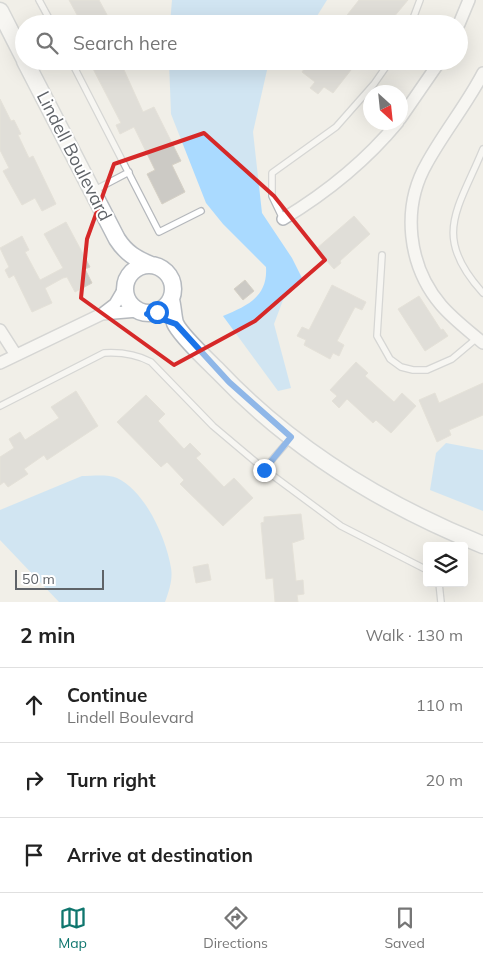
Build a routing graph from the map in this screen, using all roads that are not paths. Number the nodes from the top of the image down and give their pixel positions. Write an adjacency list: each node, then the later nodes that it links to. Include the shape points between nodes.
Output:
1 (39, 0): 5 (lane)
2 (420, 0): 6 (lane)
3 (469, 0): 7 (street)
4 (0, 11): 8 (street, Lindell Boulevard)
5 (47, 15)
6 (414, 15)
7 (463, 15)
8 (15, 42)
9 (29, 70): 18 (street, Lindell Boulevard)
10 (76, 70): 17 (lane)
11 (384, 70): 20 (lane, via 336,127 272,173 272,196)
12 (433, 70): 14 (street)
13 (483, 73): 31 (street, via 426,163 416,189 411,217 414,254 426,284 442,307)
14 (408, 107)
15 (391, 130): 20 (street, via 356,167 316,199)
16 (483, 149): 25 (lane, via 455,216 451,234 456,256)
17 (128, 172): 18 (lane); 19 (lane, via 160,232)
18 (92, 192): 21 (street, Lindell Boulevard)
19 (201, 211)
20 (283, 219)
21 (125, 250): 23 (street, Lindell Boulevard); 24 (street, Lindell Boulevard)
22 (382, 255): 31 (lane, via 377,336 390,359 401,367 427,370 452,359)
23 (152, 265): 24 (street, via 134,270); 26 (street, via 161,267 173,282)
24 (126, 283): 27 (street, via 126,297 130,305); 28 (street, via 115,304)
25 (483, 293)
26 (171, 300): 27 (street, via 157,312); 29 (street)
27 (143, 312): 28 (street); 29 (street)
28 (102, 314): 32 (street)
29 (176, 324): 35 (street, via 229,382)
30 (0, 330): 32 (street)
31 (480, 340)
32 (16, 355): 33 (street)
33 (0, 363)
34 (0, 406): 36 (lane, via 104,353 141,356 152,362 213,426)
35 (291, 437): 36 (lane); 37 (street, via 400,508)
36 (264, 470): 38 (lane, via 341,526)
37 (483, 545)
38 (423, 568)
39 (439, 587): 40 (lane)
40 (441, 602)

